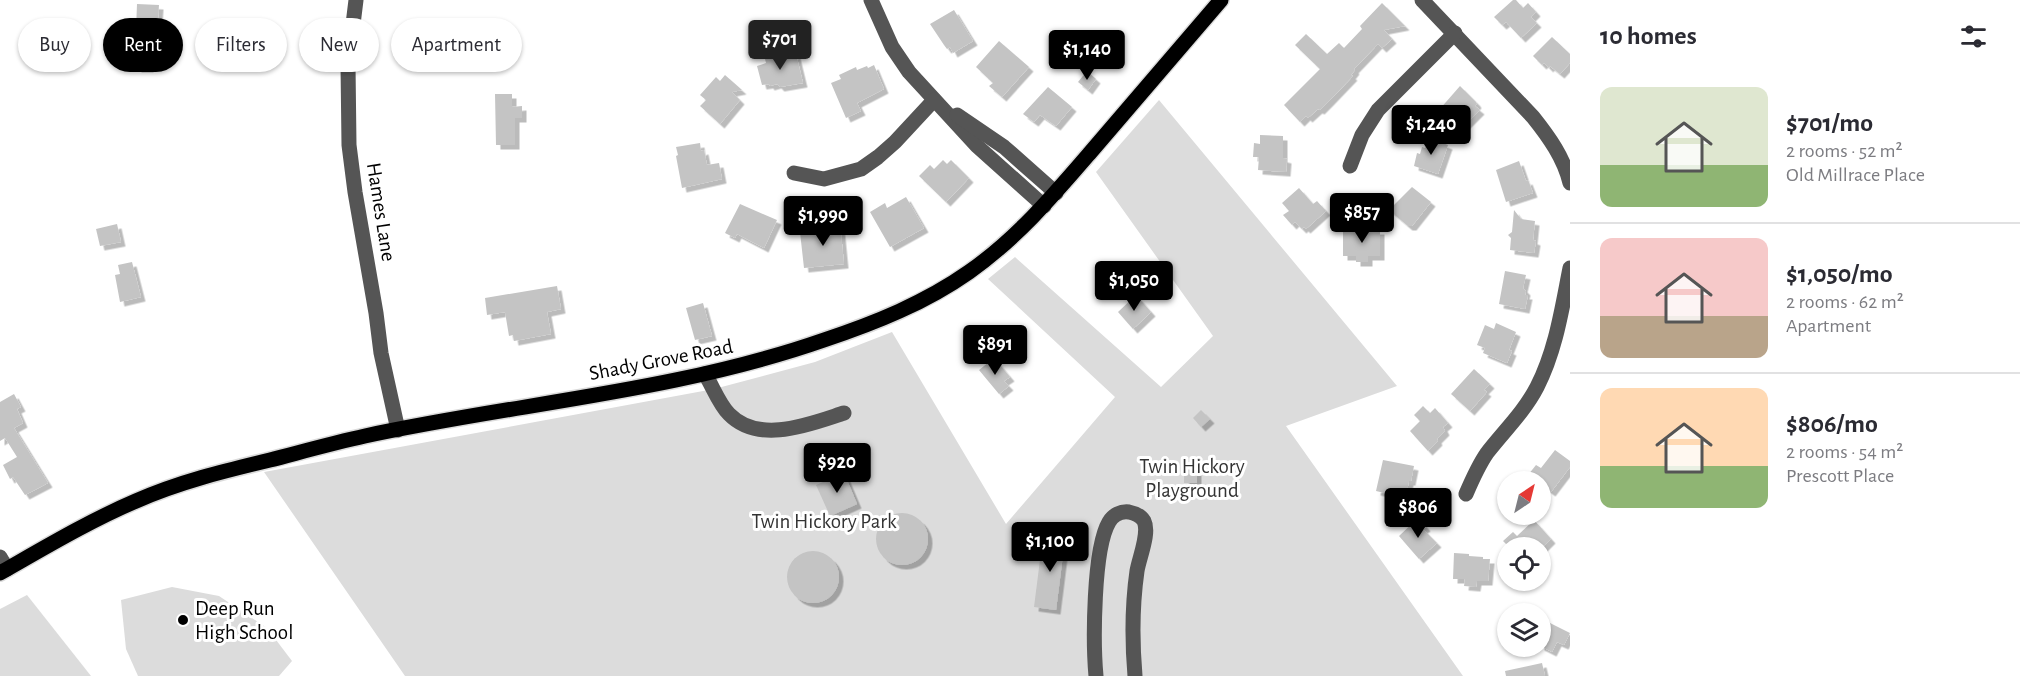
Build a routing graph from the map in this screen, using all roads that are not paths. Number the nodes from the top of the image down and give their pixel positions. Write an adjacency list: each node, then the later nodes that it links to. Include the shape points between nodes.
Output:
1 (356, 0): 15 (street, Hames Lane, via 348,65 349,145 381,353)
2 (871, 0): 6 (street, via 892,47)
3 (1221, 0): 10 (main road, Shady Grove Road)
4 (1422, 0): 5 (street)
5 (1455, 33): 7 (street, via 1378,110 1362,135); 9 (street, via 1549,137)
6 (934, 100): 8 (street, via 895,142 861,169 824,179); 10 (street, via 1004,147); 11 (street, via 977,146)
7 (1350, 166)
8 (794, 173)
9 (1570, 183)
10 (1056, 193): 11 (main road, Shady Grove Road)
11 (1044, 206): 13 (main road, Shady Grove Road, via 970,272 912,306 814,344)
12 (1570, 268): 16 (street, via 1548,364 1524,409 1478,468)
13 (705, 374): 14 (street, via 729,414 747,426 796,429); 15 (main road, Shady Grove Road)
14 (844, 413)
15 (398, 430): 17 (main road, Shady Grove Road, via 208,475 164,490)
16 (1466, 494)
17 (2, 567)
18 (1096, 676): 19 (street, via 1095,609 1102,547 1110,520 1116,514 1130,512 1138,515 1146,530 1133,611)
19 (1135, 676)

